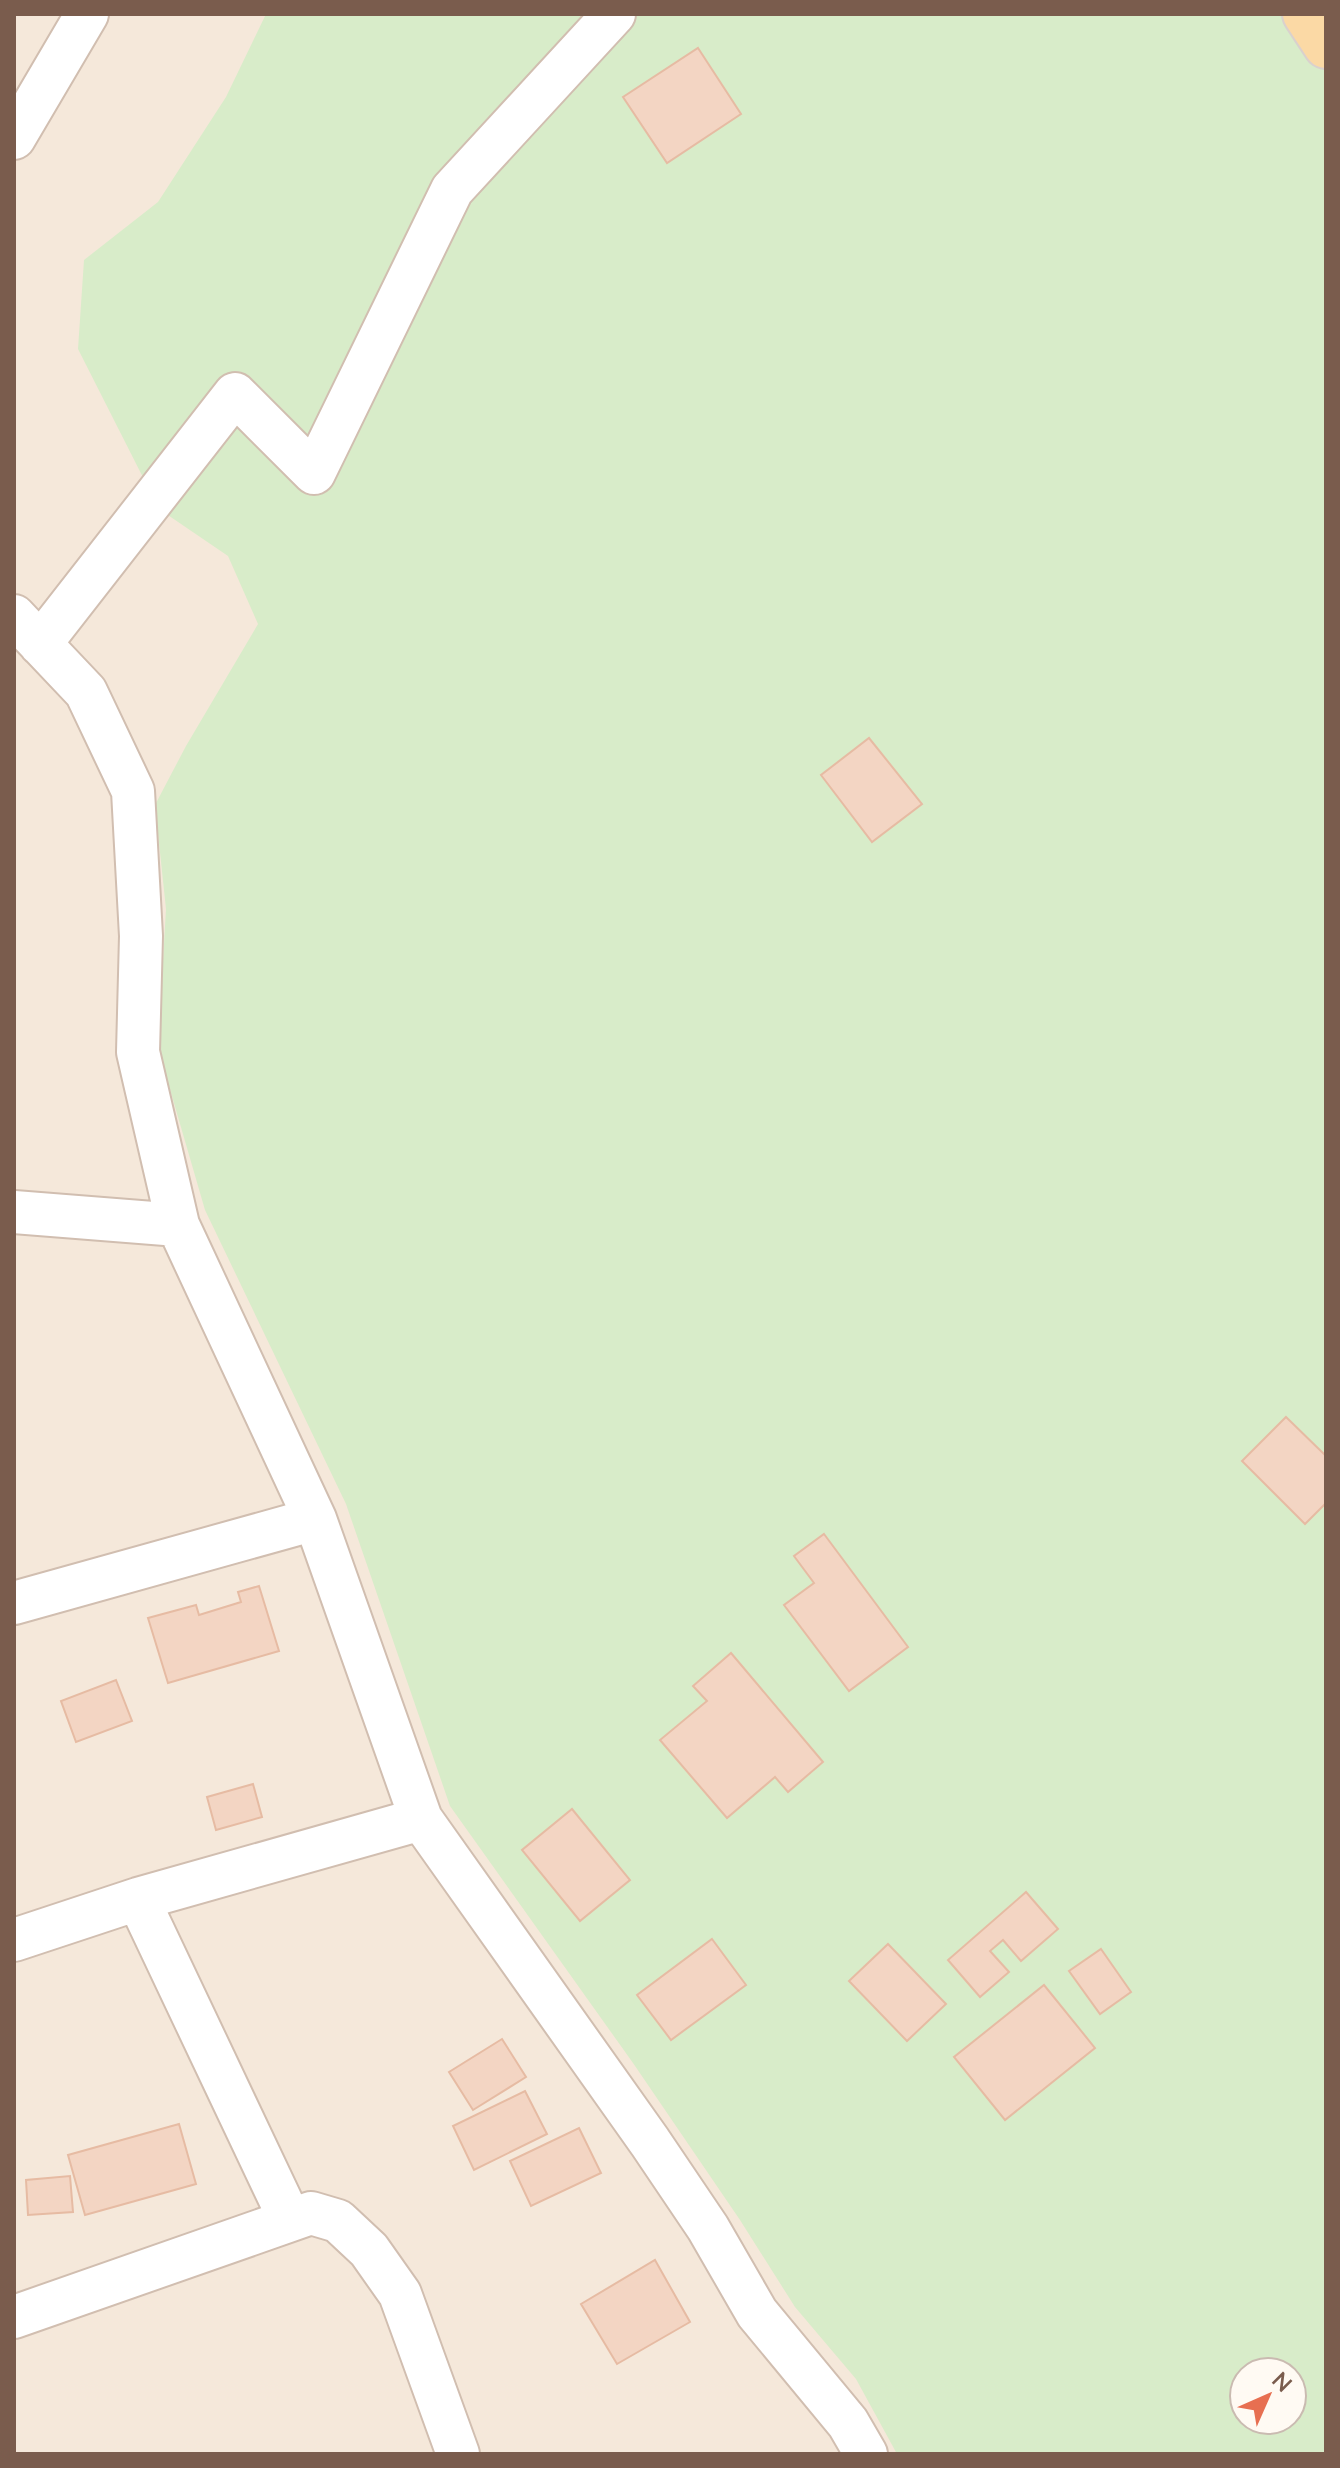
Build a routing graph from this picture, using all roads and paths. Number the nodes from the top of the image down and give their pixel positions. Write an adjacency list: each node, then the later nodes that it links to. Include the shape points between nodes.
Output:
1 (87, 14): 5 (street)
2 (614, 14): 6 (street, via 452,190 314,473 235,394)
3 (1305, 14): 4 (main road)
4 (1326, 46)
5 (14, 138)
6 (27, 630): 8 (street, via 86,692 133,791 141,936 138,1052)
7 (14, 1212): 8 (street)
8 (178, 1225): 9 (street)
9 (315, 1519): 10 (street); 11 (street)
10 (14, 1603)
11 (421, 1819): 12 (street); 17 (street, via 708,2228 757,2313 848,2423)
12 (138, 1899): 13 (street); 14 (street)
13 (14, 1940)
14 (290, 2220): 15 (street); 16 (street, via 311,2213 338,2221 369,2250 400,2294)
15 (14, 2317)
16 (458, 2454)
17 (866, 2454)

